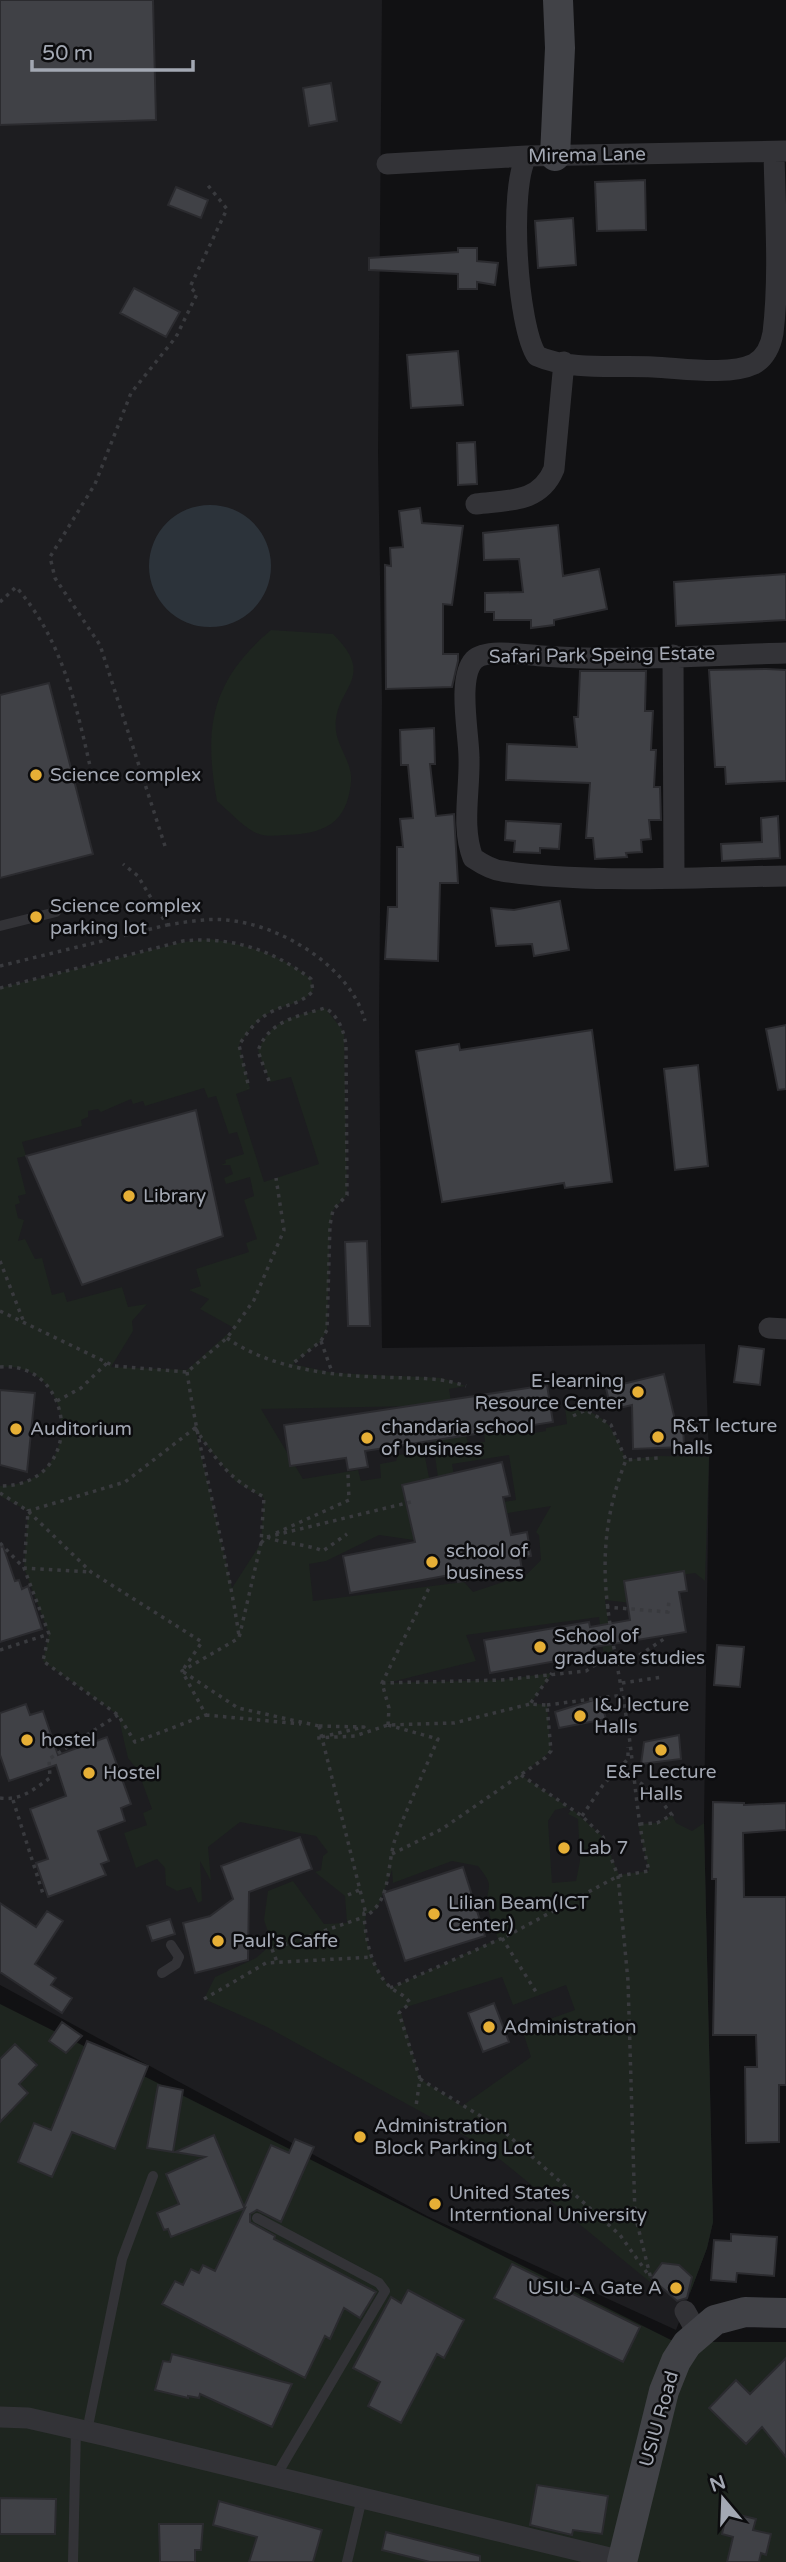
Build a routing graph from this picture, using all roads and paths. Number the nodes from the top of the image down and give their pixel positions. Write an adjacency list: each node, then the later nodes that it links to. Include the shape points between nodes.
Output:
1 (558, 0): 3 (street, via 560,48)
2 (780, 152): 3 (street, Mirema Lane); 6 (street, via 772,335 762,358 744,367 690,369)
3 (541, 156): 4 (street, Mirema Lane); 6 (street, via 518,179 516,210 527,338 537,356)
4 (387, 164)
5 (206, 183): 12 (path, via 227,209 190,287 197,294 176,337 131,393 95,484 50,556 55,578 100,645)
6 (564, 362): 7 (street, via 554,469 548,484 523,498)
7 (477, 504)
8 (0, 602): 11 (path, via 16,587 26,599 62,658 92,775)
9 (786, 653): 10 (street, Safari Park Speing Estate)
10 (673, 655): 15 (street); 15 (street, Safari Park Speing Estate, via 496,654 478,657 465,681 467,831 473,858 500,871)
11 (108, 770)
12 (165, 846)
13 (123, 864): 17 (path, via 138,876)
14 (786, 876): 15 (street, Safari Park Speing Estate)
15 (674, 877)
16 (56, 912): 18 (lane)
17 (167, 925): 19 (path); 21 (path, via 226,920 250,923 279,935 309,950 332,971 361,1005)
18 (0, 926)
19 (0, 965)
20 (0, 988): 23 (path, via 183,942 210,939 256,948 290,962 311,979 313,991 304,1000 269,1013 239,1045)
21 (365, 1021)
22 (269, 1081): 29 (path, via 258,1051 266,1031 326,1007 331,1011 344,1032 348,1195 333,1210 327,1330)
23 (249, 1088)
24 (276, 1178): 28 (path, via 284,1230 254,1300)
25 (0, 1261): 27 (path)
26 (0, 1311): 27 (path)
27 (24, 1322): 30 (path)
28 (227, 1338): 31 (path, via 252,1352); 33 (path)
29 (321, 1341): 31 (path); 34 (path)
30 (108, 1362): 33 (path, via 139,1371); 36 (path, via 81,1388)
31 (292, 1364): 34 (path)
32 (0, 1367): 36 (path, via 27,1371 44,1383)
33 (187, 1372): 38 (path)
34 (333, 1373): 35 (path, via 442,1378)
35 (466, 1386)
36 (57, 1401): 42 (path, via 63,1436 57,1455 27,1481)
37 (573, 1416): 40 (path, via 586,1410 611,1424)
38 (195, 1428): 45 (path, via 125,1482); 49 (path, via 222,1468 236,1482 264,1497); 57 (path)
39 (659, 1458): 40 (path)
40 (626, 1460): 54 (path, via 604,1548)
41 (348, 1474): 47 (path, via 349,1500)
42 (0, 1486)
43 (0, 1493): 45 (path)
44 (415, 1501): 47 (path)
45 (28, 1511): 50 (path); 51 (path)
46 (346, 1534): 47 (path, via 323,1551)
47 (267, 1537): 49 (path)
48 (0, 1543): 50 (path)
49 (261, 1543): 57 (path)
50 (24, 1568): 51 (path); 55 (path)
51 (91, 1572): 60 (path, via 202,1642)
52 (430, 1586): 63 (path)
53 (669, 1600): 54 (path, via 668,1612)
54 (606, 1607): 59 (path)
55 (49, 1634): 58 (path); 68 (path, via 43,1661)
56 (667, 1637): 59 (path, via 638,1656)
57 (239, 1638): 60 (path)
58 (0, 1650)
59 (613, 1653): 61 (path, via 586,1671); 64 (path)
60 (181, 1671): 69 (path); 71 (path, via 238,1709)
61 (552, 1673): 63 (path, via 500,1680); 66 (path)
62 (663, 1677): 64 (path)
63 (382, 1683): 70 (path)
64 (622, 1683): 65 (path)
65 (623, 1695): 67 (path); 72 (path)
66 (530, 1704): 67 (path); 70 (path, via 454,1723)
67 (547, 1705): 73 (path)
68 (118, 1715): 69 (path, via 135,1742); 78 (path, via 49,1759 50,1778)
69 (206, 1715): 71 (path)
70 (388, 1725): 71 (path, via 355,1736 317,1738 363,1727); 81 (path, via 438,1739)
71 (320, 1726): 83 (path)
72 (629, 1736): 76 (path); 79 (path, via 628,1759)
73 (550, 1745): 74 (path); 75 (path, via 545,1758)
74 (556, 1745)
75 (521, 1775): 79 (path); 81 (path, via 442,1829)
76 (633, 1778): 80 (path); 80 (path, via 654,1793 672,1815 657,1823)
77 (0, 1798): 78 (path)
78 (13, 1800): 85 (path)
79 (582, 1816): 82 (path, via 603,1837)
80 (638, 1824): 82 (path, via 649,1871)
81 (392, 1854): 86 (path, via 383,1897 377,1909)
82 (618, 1875): 87 (path); 95 (path, via 628,1981 635,2216 651,2279 620,2235 500,2128)
83 (360, 1890): 84 (path); 86 (path)
84 (348, 1895)
85 (44, 1897)
86 (365, 1915): 89 (path); 90 (path, via 271,1947)
87 (502, 1938): 92 (path); 93 (path)
88 (171, 1945): 91 (lane, via 179,1957)
89 (372, 1957): 90 (path); 92 (path)
90 (276, 1962): 94 (path, via 265,1963)
91 (162, 1973)
92 (390, 1988): 95 (path, via 410,2003 399,2013)
93 (538, 1995)
94 (204, 1999)
95 (420, 2079): 96 (path)
96 (416, 2106)
97 (153, 2176): 101 (lane, via 122,2259)
98 (257, 2218): 102 (lane, via 379,2283 385,2291)
99 (786, 2313): 106 (street, USIU Road, via 729,2314 692,2322 664,2391)
100 (0, 2417): 101 (street)
101 (81, 2430): 102 (street); 104 (lane)
102 (276, 2476): 103 (street)
103 (362, 2498): 105 (lane); 106 (street)
104 (73, 2562)
105 (347, 2562)
106 (622, 2562)

